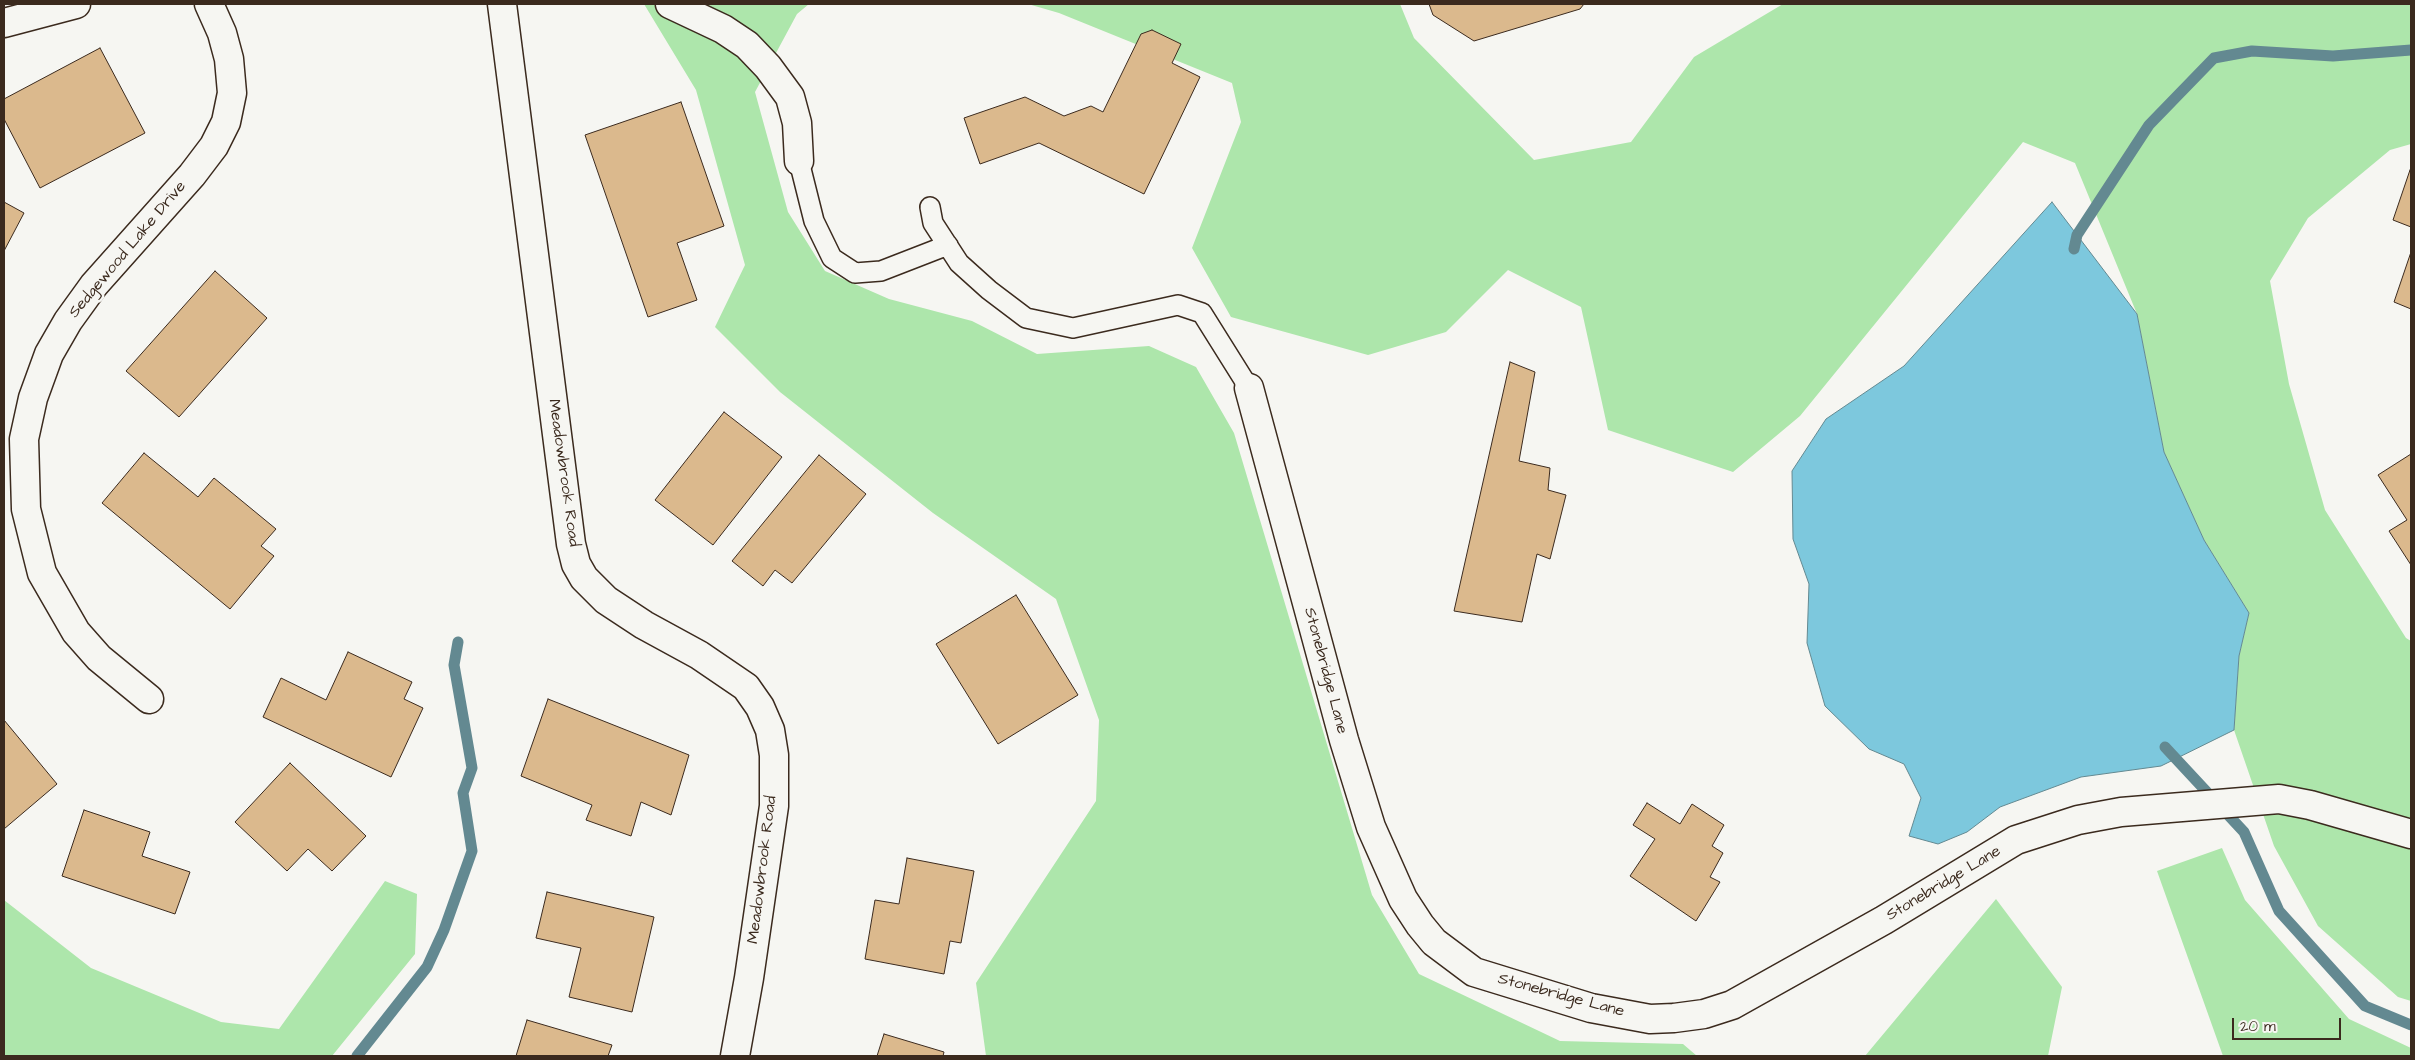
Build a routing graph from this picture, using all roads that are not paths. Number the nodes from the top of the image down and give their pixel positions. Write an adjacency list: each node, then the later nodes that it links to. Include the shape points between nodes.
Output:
1 (76, 4): 5 (street)
2 (208, 4): 10 (street, Sedgewood Lake Drive, via 229,59 232,93 226,122 214,146 192,175 94,285 68,321 33,398 24,439 26,509 42,573 76,632 99,658)
3 (502, 4): 12 (street, Meadowbrook Road, via 576,564 584,578 606,600 746,687 770,730 774,755 774,806)
4 (670, 4): 6 (street, via 723,29 747,45 768,67 790,97 797,123)
5 (4, 23)
6 (799, 161): 8 (lane, via 814,220 832,258 856,273 881,271)
7 (930, 207): 8 (lane, via 933,223)
8 (948, 245): 9 (lane, via 959,264 1026,318 1073,328 1178,305 1202,313)
9 (1249, 388): 11 (street, Stonebridge Lane, via 1344,740 1371,827 1403,899 1420,926 1434,942 1474,972 1591,1008 1642,1017 1674,1018 1704,1014 1732,1005 1884,920 2016,840 2078,820 2121,812 2279,799)
10 (149, 700)
11 (2411, 834)
12 (735, 1056)

